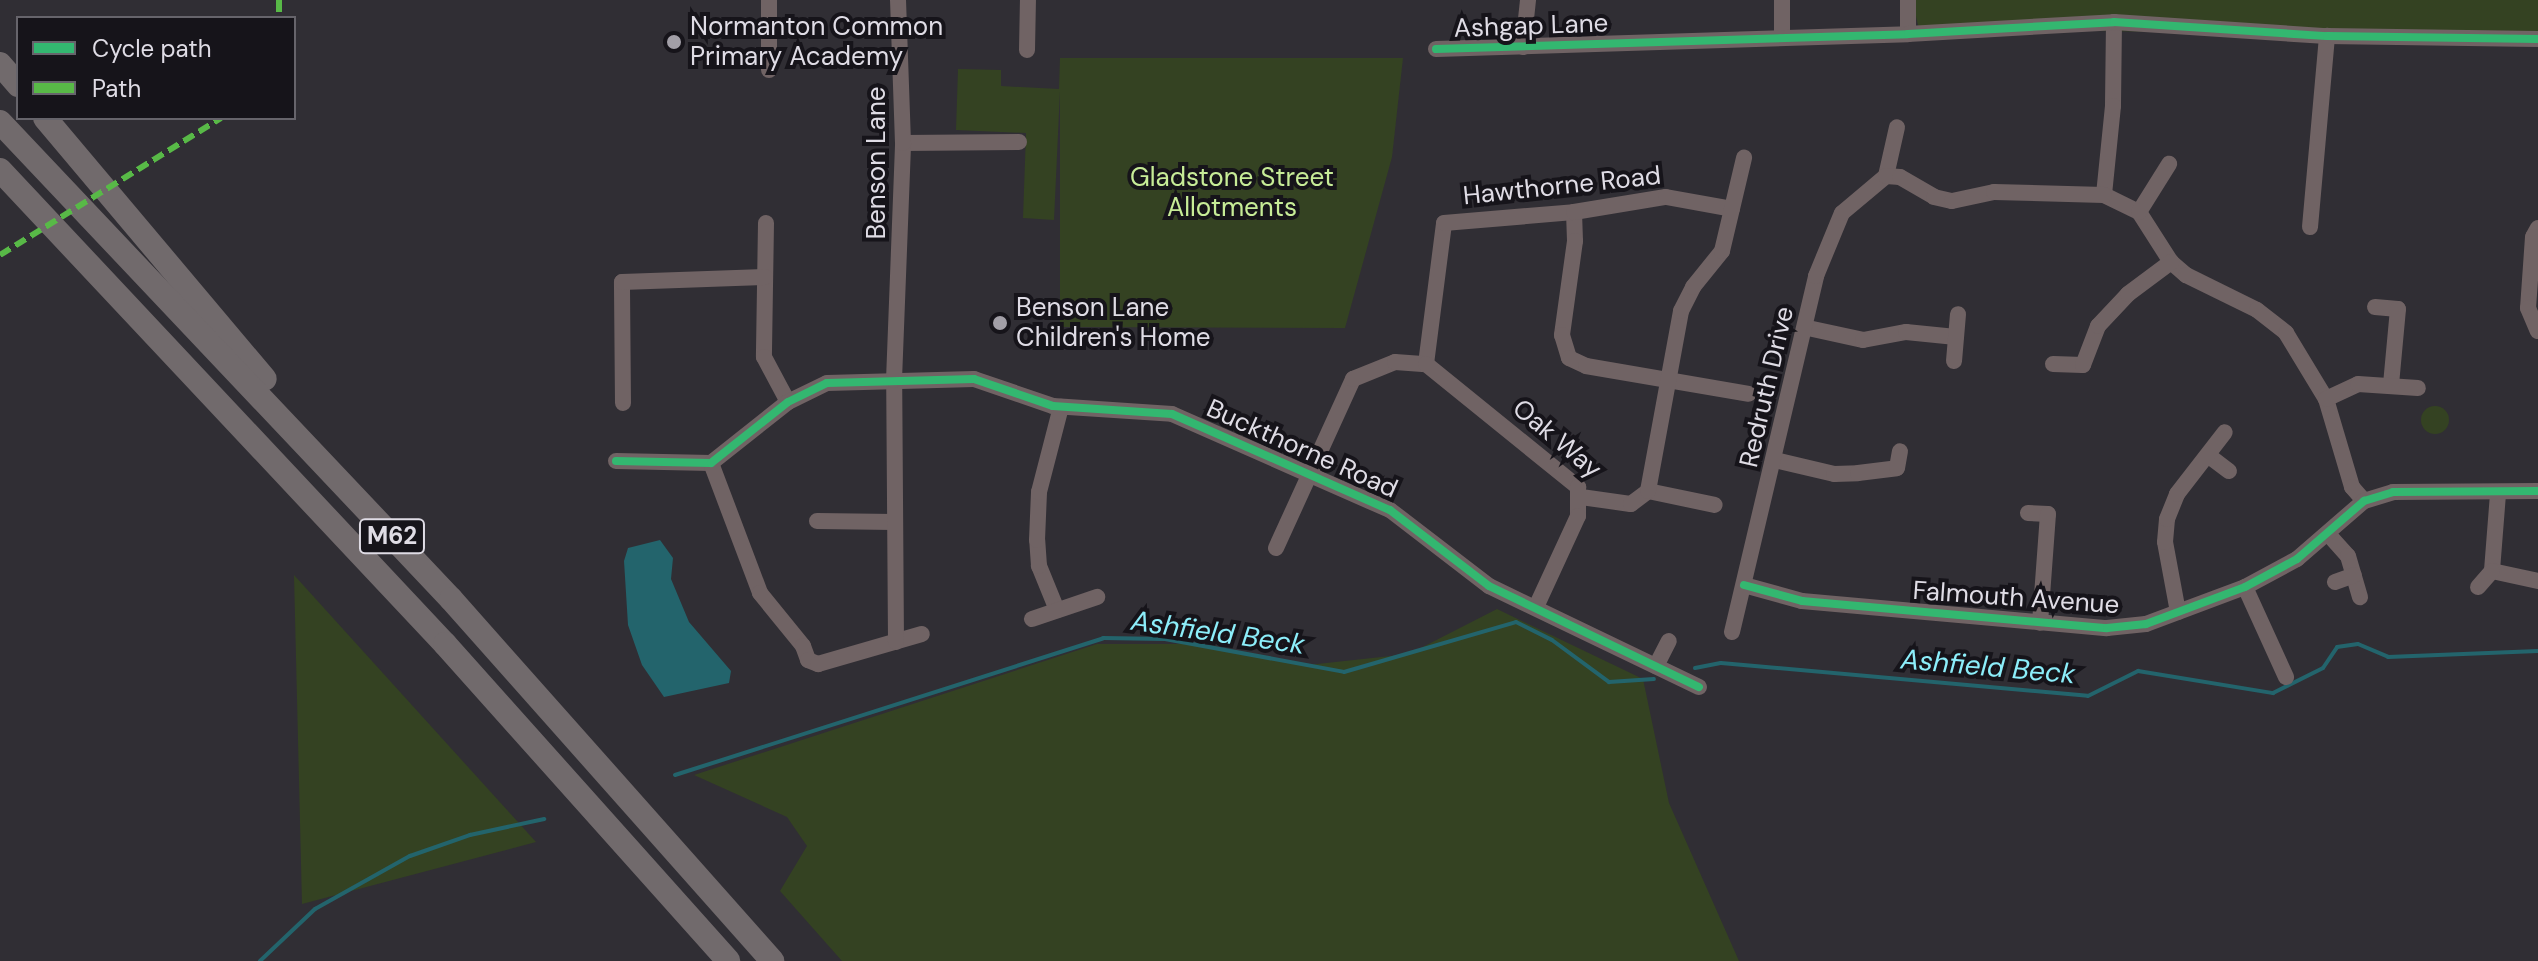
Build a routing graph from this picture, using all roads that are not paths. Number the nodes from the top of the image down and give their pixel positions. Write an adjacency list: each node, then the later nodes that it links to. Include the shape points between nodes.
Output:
1 (769, 0): 16 (street)
2 (898, 0): 22 (street, Benson Lane)
3 (1028, 0): 14 (street)
4 (1528, 0): 12 (street)
5 (1782, 0): 10 (street)
6 (1908, 0): 8 (street)
7 (2114, 22): 8 (street, Ashgap Lane); 9 (street, Ashgap Lane); 27 (street)
8 (1908, 34): 10 (street, Ashgap Lane)
9 (2327, 36): 11 (street, Ashgap Lane); 32 (street)
10 (1782, 37): 12 (street, Ashgap Lane)
11 (2538, 39)
12 (1523, 47): 13 (street, Ashgap Lane)
13 (1436, 49)
14 (1027, 50)
15 (0, 64): 17 (highway)
16 (769, 70)
17 (16, 83)
18 (47, 120): 81 (highway, M62)
19 (0, 122): 81 (highway, M62)
20 (1897, 127): 26 (street)
21 (1019, 142): 22 (street)
22 (903, 143): 44 (street, Benson Lane)
23 (1744, 158): 28 (street)
24 (2169, 164): 30 (street)
25 (0, 172): 94 (highway, M62, via 445,644)
26 (1886, 176): 27 (street, via 1900,177 1952,201 1994,192); 38 (street, Redruth Drive, via 1856,197 1829,234)
27 (2104, 195): 30 (street)
28 (1732, 209): 29 (street, Hawthorne Road, via 1666,197); 45 (street, via 1722,251 1681,311)
29 (1574, 212): 42 (street, Hawthorne Road, via 1444,223); 45 (street, via 1564,351 1586,366)
30 (2139, 212): 34 (street)
31 (766, 223): 35 (street)
32 (2310, 227)
33 (2538, 228): 39 (street, via 2528,308)
34 (2171, 262): 43 (street, via 2128,294 2098,326 2083,365); 49 (street, via 2273,321 2301,352)
35 (765, 277): 50 (street, via 764,357); 51 (street, via 622,282)
36 (2375, 307): 46 (street, via 2398,309)
37 (1958, 314): 40 (street)
38 (1808, 328): 40 (street, via 1863,340 1906,332); 56 (street, Redruth Drive)
39 (2538, 331)
40 (1956, 337): 41 (street)
41 (1954, 361)
42 (1426, 364): 60 (street, via 1395,362 1353,379); 64 (street, Oak Way, via 1568,475)
43 (2053, 364)
44 (894, 380): 50 (street, Buckthorne Road, via 827,383); 52 (street, Buckthorne Road, via 990,380); 69 (street, Benson Lane)
45 (1670, 380): 48 (street); 61 (street)
46 (2391, 385): 47 (street); 49 (street, via 2358,384)
47 (2418, 388)
48 (1749, 394)
49 (2326, 399): 65 (street, via 2352,487)
50 (788, 402): 58 (street, Buckthorne Road)
51 (623, 403)
52 (1061, 407): 60 (street, Buckthorne Road, via 1172,414); 83 (street, via 1039,492 1037,540 1039,566)
53 (2225, 432): 55 (street)
54 (1900, 451): 56 (street, via 1897,468 1858,473 1834,474)
55 (2209, 456): 59 (street); 84 (street, via 2177,494 2167,519 2165,542)
56 (1775, 460): 76 (street, Redruth Drive)
57 (616, 461): 58 (street)
58 (711, 463): 90 (street, via 760,593 803,646 808,660 818,664)
59 (2229, 471)
60 (1307, 477): 71 (street); 82 (street, Buckthorne Road, via 1390,510 1489,586)
61 (1648, 491): 64 (street, Oak Way, via 1631,504); 66 (street)
62 (2538, 491): 63 (street)
63 (2498, 494): 65 (street, via 2420,490); 72 (street)
64 (1581, 497): 82 (street, via 1578,516)
65 (2364, 501): 70 (street, Falmouth Avenue)
66 (1715, 505)
67 (2028, 513): 86 (street, via 2048,514)
68 (817, 521): 69 (street)
69 (894, 522): 90 (street, Benson Lane)
70 (2329, 535): 73 (street, via 2348,556); 77 (street, Falmouth Avenue)
71 (1276, 548)
72 (2492, 571): 74 (street); 78 (street)
73 (2354, 575): 75 (street); 80 (street)
74 (2538, 581)
75 (2335, 582)
76 (1744, 585): 86 (street, Falmouth Avenue, via 1802,601); 87 (street, Redruth Drive)
77 (2245, 587): 84 (street, Falmouth Avenue); 92 (street)
78 (2478, 587)
79 (1097, 597): 83 (street)
80 (2360, 597)
81 (451, 599): 95 (highway, M62)
82 (1536, 607): 91 (street, Buckthorne Road)
83 (1057, 610): 85 (street)
84 (2178, 612): 86 (street, Falmouth Avenue, via 2146,624 2107,628)
85 (1032, 619)
86 (2040, 623)
87 (1732, 632)
88 (922, 634): 90 (street)
89 (1669, 641): 91 (street)
90 (896, 642)
91 (1656, 666): 93 (street, Buckthorne Road)
92 (2286, 677)
93 (1699, 687)
94 (728, 961)
95 (772, 961)

